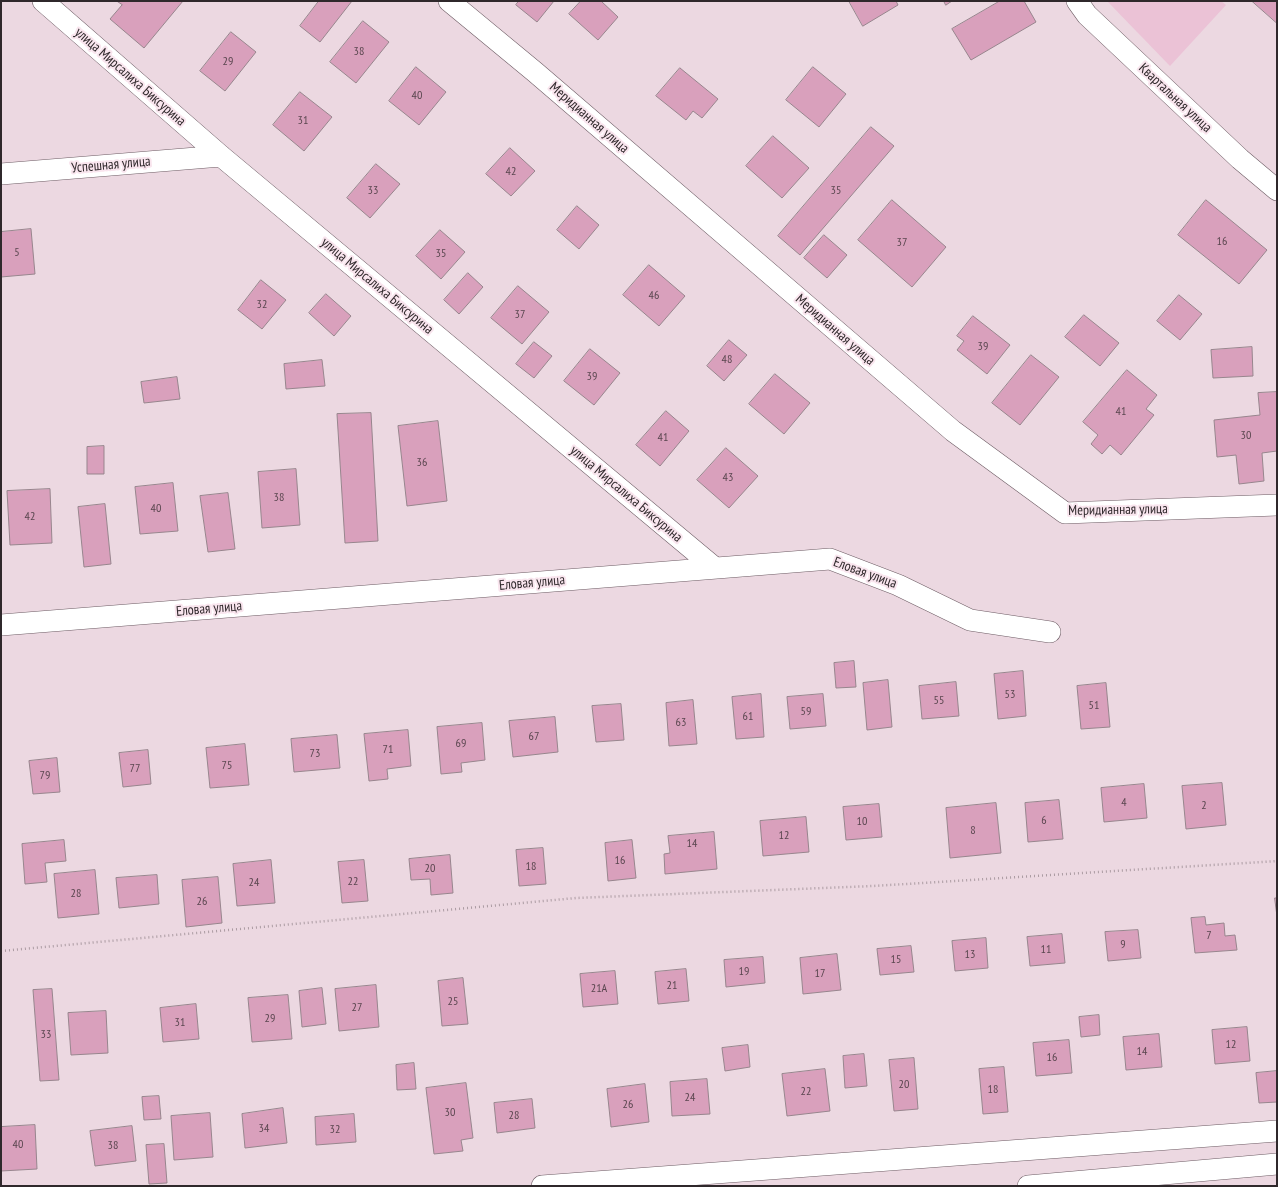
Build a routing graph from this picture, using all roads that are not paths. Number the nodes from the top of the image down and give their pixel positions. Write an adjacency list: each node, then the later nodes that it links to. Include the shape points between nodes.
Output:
1 (43, 1): 4 (street, улица Мирсалиха Биксурина)
2 (449, 1): 7 (street, Меридианная улица, via 953,431 1064,513)
3 (1077, 1): 6 (street, Квартальная улица, via 1087,15 1240,159)
4 (221, 156): 5 (street, Успешная улица); 8 (street, улица Мирсалиха Биксурина)
5 (1, 174)
6 (1277, 190)
7 (1277, 505)
8 (715, 568): 9 (street, Еловая улица); 10 (street, Еловая улица, via 830,559 898,585 970,620)
9 (1, 625)
10 (1050, 632)
11 (1277, 1131): 13 (street)
12 (1277, 1164): 14 (street)
13 (542, 1186)
14 (1028, 1186)

